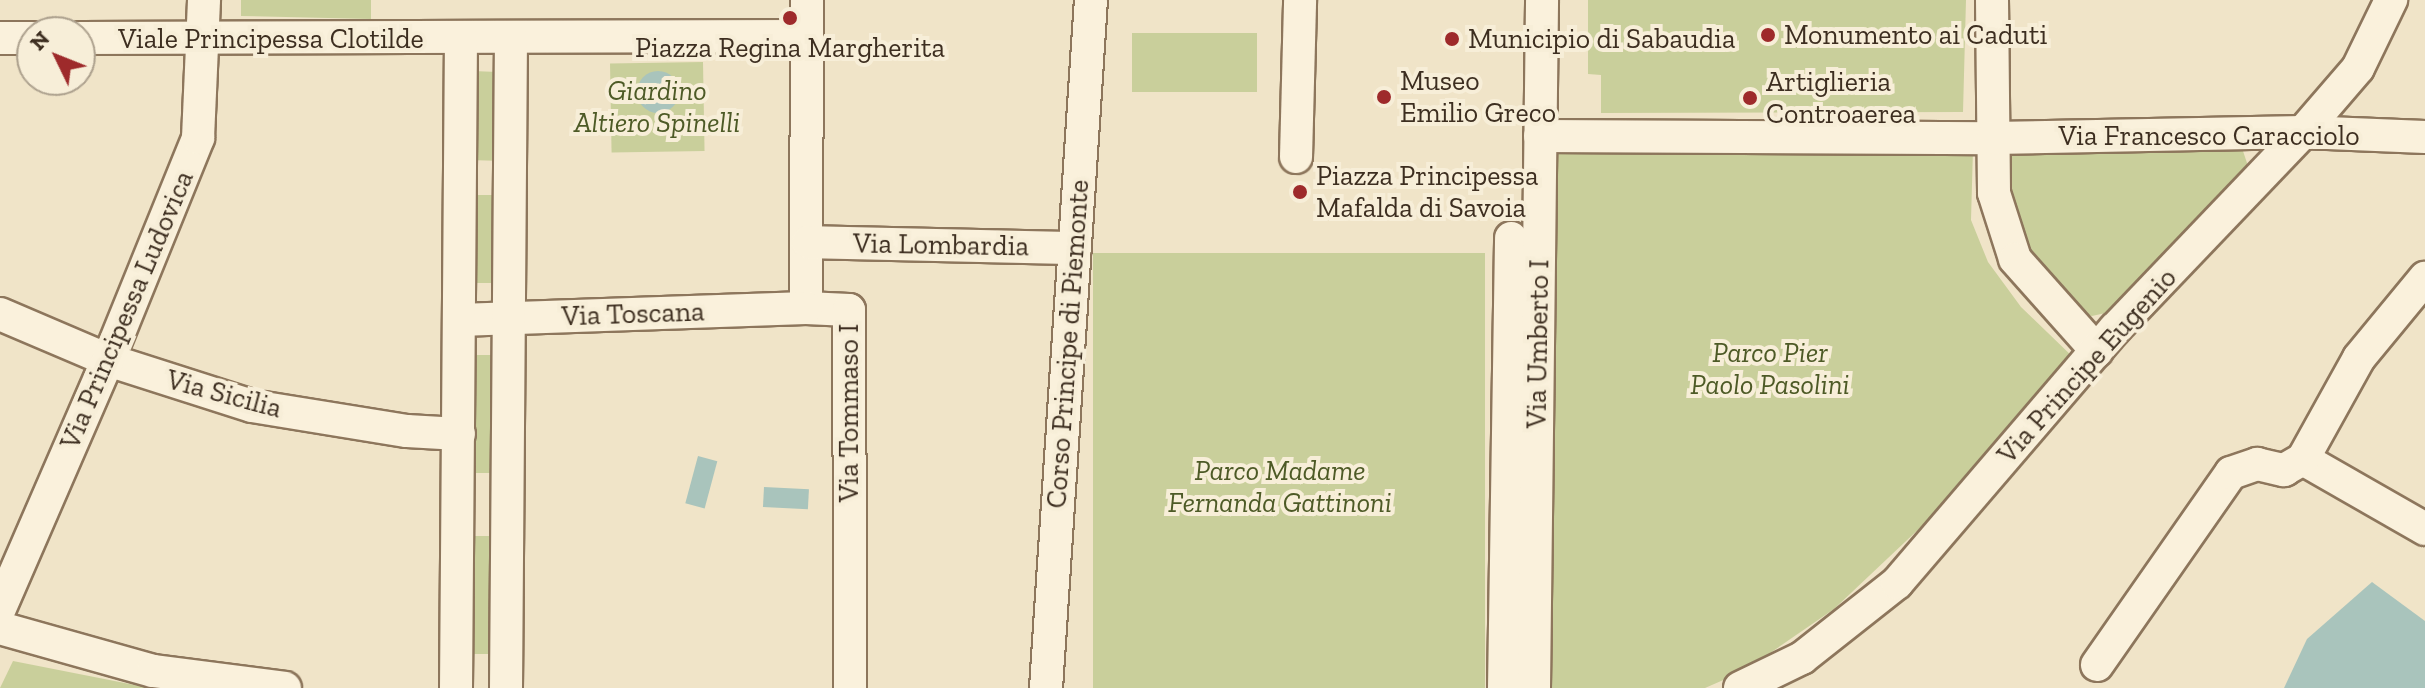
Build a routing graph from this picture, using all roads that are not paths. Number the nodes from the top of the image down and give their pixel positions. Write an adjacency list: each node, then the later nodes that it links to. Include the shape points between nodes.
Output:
1 (204, 0): 10 (street, Via Principessa Ludovica)
2 (807, 0): 8 (street)
3 (1091, 0): 22 (street, Corso Principe di Piemonte)
4 (1300, 0): 17 (street)
5 (1542, 0): 14 (street, Via Umberto I)
6 (1992, 0): 16 (street)
7 (2391, 0): 13 (street, Via Principe Eugenio, via 2358,68)
8 (807, 36): 12 (street); 21 (street, Via Tommaso I)
9 (96, 38): 10 (street, Viale Principessa Clotilde)
10 (203, 38): 11 (street, Viale Principessa Clotilde); 29 (street, Via Principessa Ludovica, via 198,138)
11 (461, 39): 12 (street); 19 (street)
12 (511, 39): 18 (street)
13 (2303, 132): 15 (street, Via Francesco Caracciolo); 16 (street, Via Francesco Caracciolo); 28 (street, Via Principe Eugenio)
14 (1540, 136): 16 (street, Via Francesco Caracciolo); 20 (street, Via Umberto I)
15 (2425, 137)
16 (1993, 138): 28 (street, via 1994,193 2015,259)
17 (1296, 157)
18 (510, 176): 19 (street); 26 (street)
19 (460, 177): 27 (street)
20 (1525, 238): 43 (street, Via Umberto I); 44 (street, Via Umberto I)
21 (808, 242): 22 (street, Via Lombardia); 24 (street, Via Tommaso I)
22 (1075, 248): 42 (street, Corso Principe di Piemonte)
23 (2425, 278): 31 (street, via 2359,358)
24 (806, 308): 26 (street, Via Toscana); 41 (street, Via Tommaso I, via 849,310)
25 (0, 314): 29 (street, Via Sicilia)
26 (509, 319): 27 (street, Via Toscana); 33 (street)
27 (459, 320): 30 (street)
28 (2097, 351): 45 (street, Via Principe Eugenio, via 1897,583 1802,658)
29 (108, 360): 30 (street, Via Sicilia, via 252,406); 35 (street, Via Principessa Ludovica)
30 (459, 434): 32 (street)
31 (2303, 459): 34 (street); 37 (street, via 2284,470 2257,464 2231,473)
32 (458, 499): 33 (street); 39 (street)
33 (507, 499): 40 (street)
34 (2425, 529)
35 (0, 608)
36 (0, 628): 38 (street, via 153,671)
37 (2097, 665)
38 (285, 688)
39 (456, 688)
40 (506, 688)
41 (850, 688)
42 (1046, 688)
43 (1504, 688)
44 (1534, 688)
45 (1740, 688)

